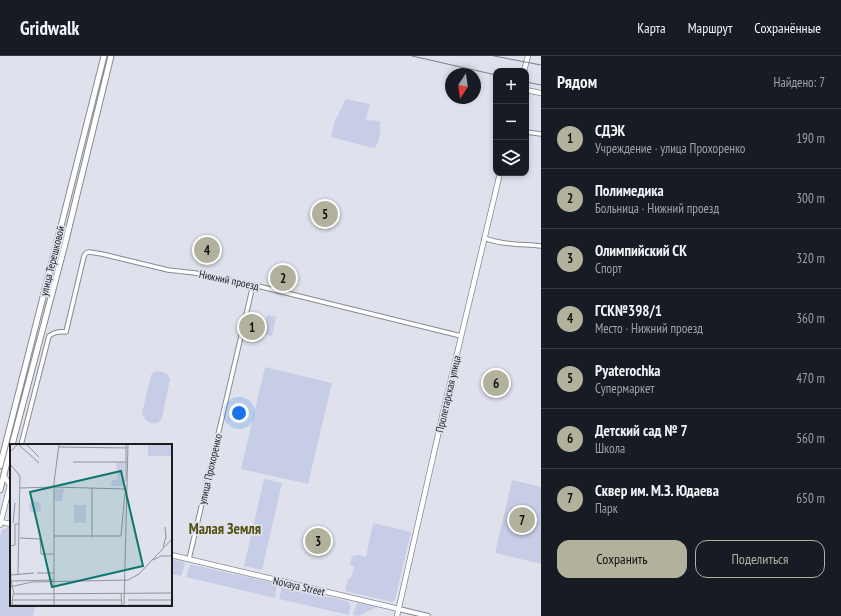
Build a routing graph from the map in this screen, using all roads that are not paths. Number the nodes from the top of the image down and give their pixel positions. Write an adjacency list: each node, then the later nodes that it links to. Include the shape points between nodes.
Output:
1 (104, 56): 16 (main road, улица Терешковой)
2 (111, 56): 14 (main road, улица Терешковой)
3 (528, 56): 4 (main road)
4 (525, 68)
5 (529, 91): 6 (main road)
6 (541, 93)
7 (529, 132): 8 (street)
8 (541, 134)
9 (499, 176): 10 (main road, Пролетарская улица)
10 (484, 238): 11 (street, via 507,244); 13 (main road, Пролетарская улица)
11 (541, 246)
12 (253, 285): 13 (street, Нижний проезд); 15 (street, Нижний проезд, via 168,270 102,254 86,253 66,332 60,331 50,336); 29 (street, улица Прохоренко)
13 (461, 336): 30 (main road, Пролетарская улица)
14 (31, 369): 15 (street); 17 (main road, улица Терешковой)
15 (40, 371): 19 (street)
16 (14, 412): 17 (main road); 21 (main road, улица Терешковой)
17 (20, 413): 18 (main road, улица Терешковой)
18 (12, 444)
19 (21, 444)
20 (10, 450): 22 (main road, улица Терешковой)
21 (0, 466)
22 (4, 476): 23 (main road); 24 (main road, улица Терешковой)
23 (10, 483): 25 (main road)
24 (0, 490)
25 (4, 510): 26 (main road); 27 (main road)
26 (10, 512)
27 (0, 524)
28 (172, 555): 29 (main road, Novaya Street)
29 (189, 560): 30 (main road, Novaya Street)
30 (399, 609): 31 (main road, Пролетарская улица); 32 (street, Novaya Street)
31 (397, 616)
32 (428, 616)

